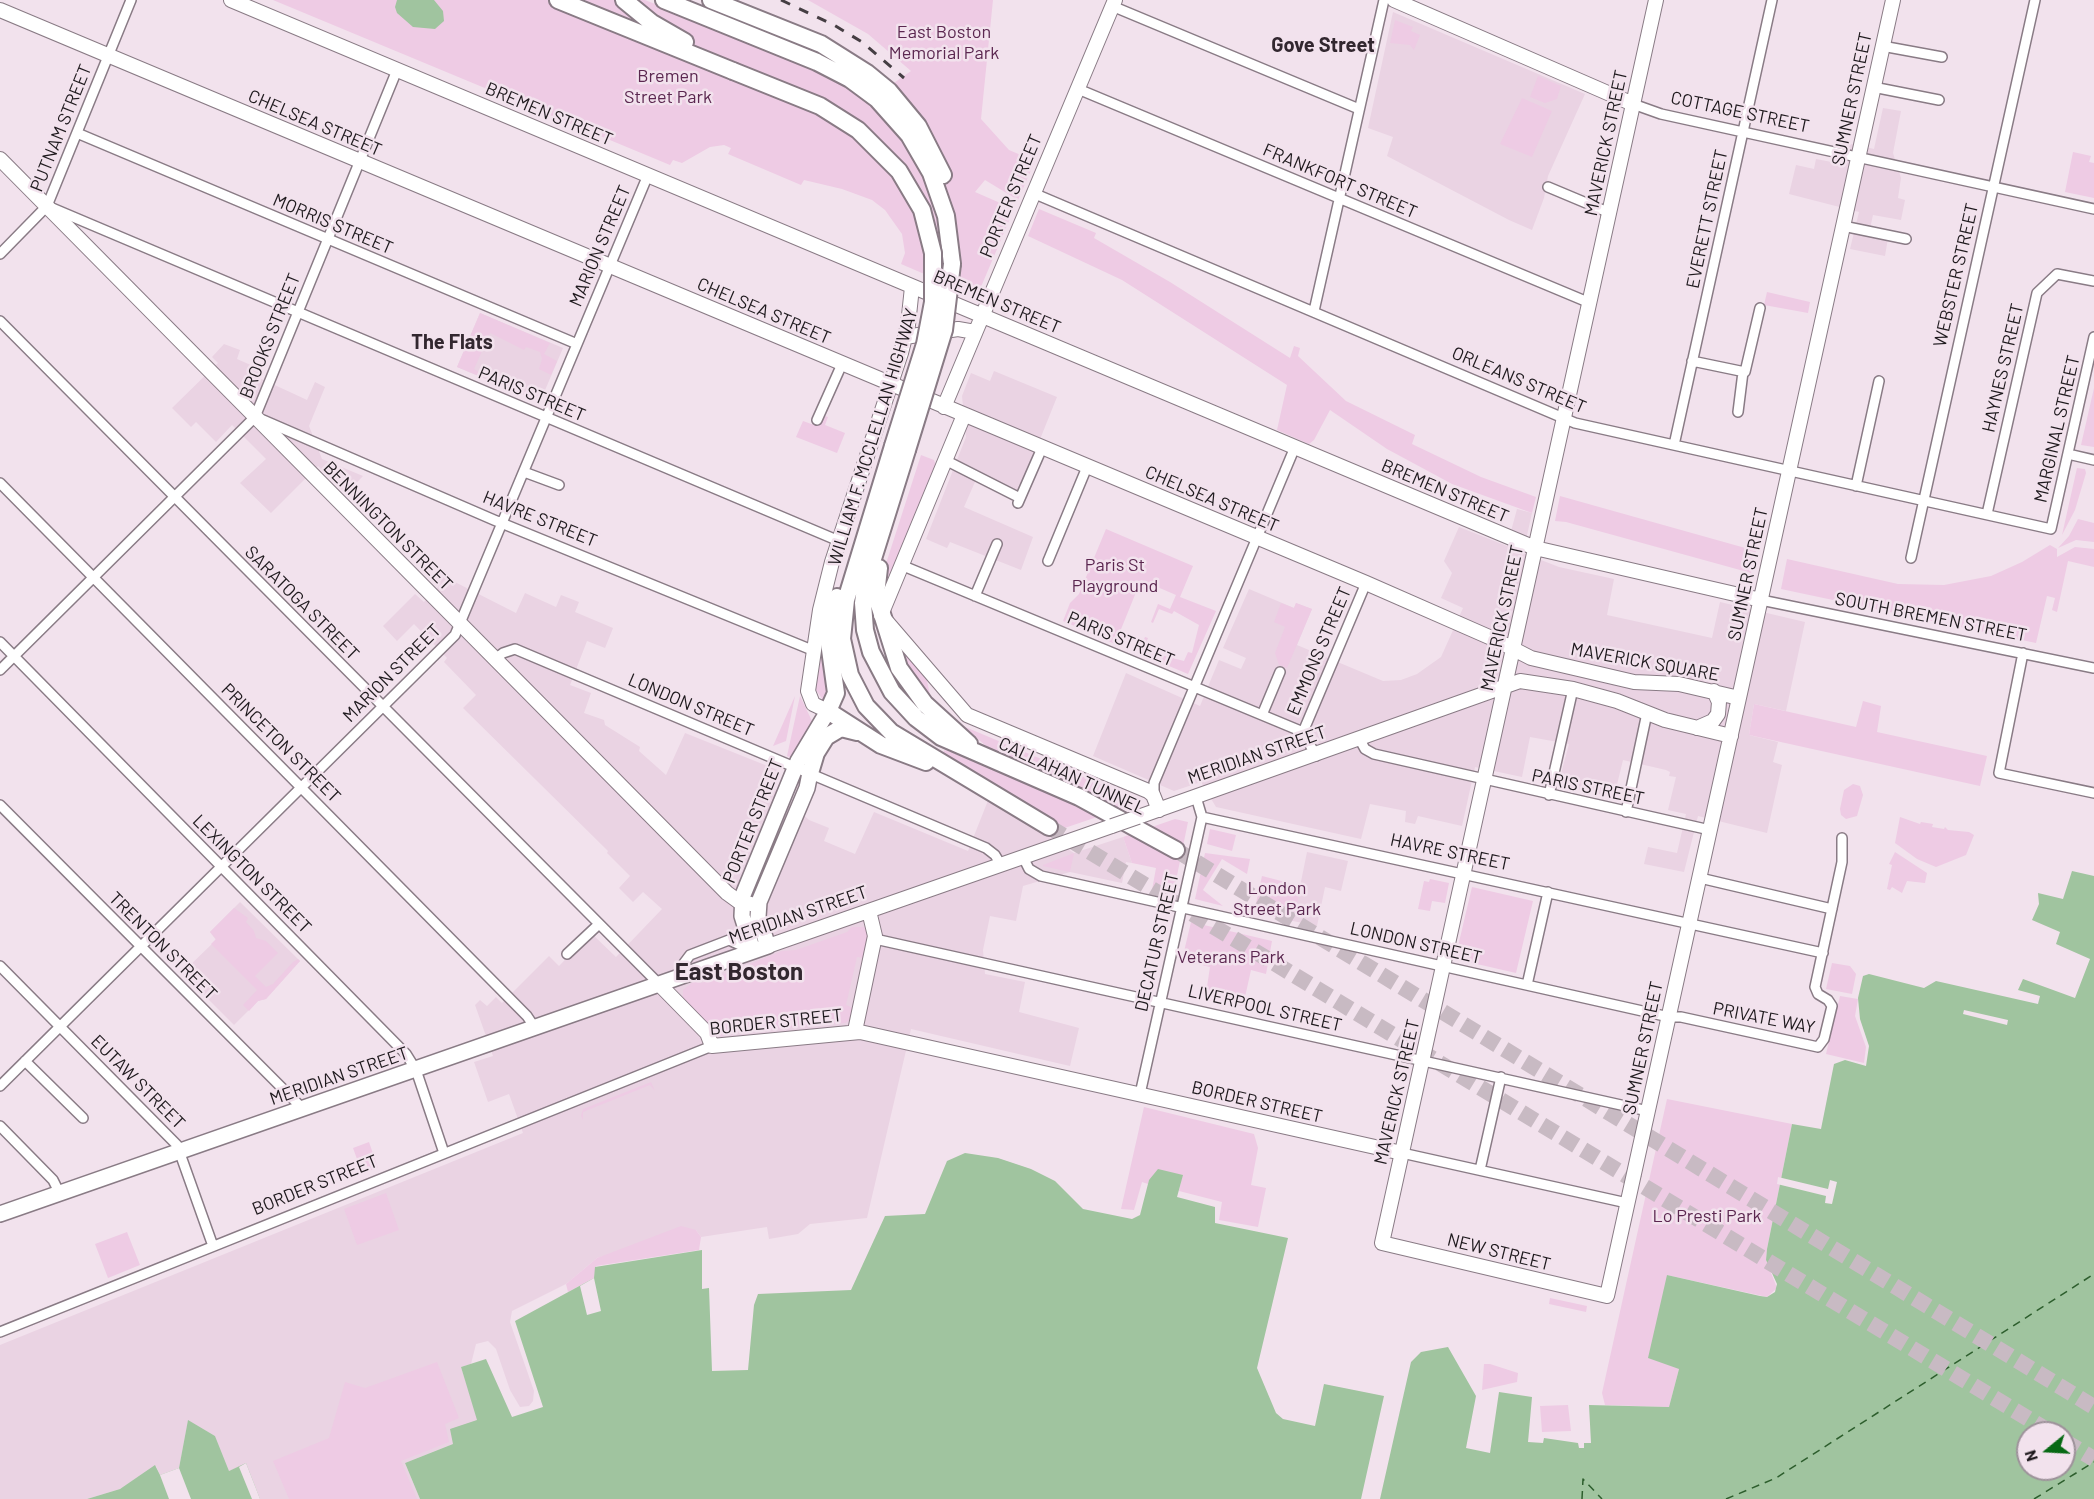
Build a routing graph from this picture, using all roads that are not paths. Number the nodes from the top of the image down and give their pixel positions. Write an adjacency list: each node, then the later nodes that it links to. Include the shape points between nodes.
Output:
1 (131, 0): 16 (street, PUTNAM STREET)
2 (231, 0): 18 (main road, BREMEN STREET)
3 (558, 0): 19 (highway, WILLIAM F. MCCLELLAN HIGHWAY)
4 (624, 0): 19 (highway, via 660,28)
5 (664, 0): 22 (highway, via 821,64)
6 (711, 0): 22 (highway, via 827,47 855,64)
7 (1384, 0): 25 (street)
8 (1394, 0): 24 (main road, COTTAGE STREET)
9 (1656, 0): 24 (main road, MAVERICK STREET)
10 (1772, 0): 26 (street, EVERETT STREET)
11 (1893, 0): 15 (main road, SUMNER STREET)
12 (2035, 0): 32 (street, WEBSTER STREET)
13 (1114, 3): 21 (main road, PORTER STREET); 25 (street)
14 (0, 10): 16 (main road, CHELSEA STREET)
15 (1882, 46): 17 (street); 20 (main road, SUMNER STREET)
16 (108, 55): 27 (street, PUTNAM STREET); 30 (main road, CHELSEA STREET)
17 (1942, 57)
18 (397, 70): 30 (street, BROOKS STREET); 31 (main road, BREMEN STREET)
19 (734, 71): 70 (highway, WILLIAM F. MCCLELLAN HIGHWAY, bridge, via 820,106 858,129 899,171 922,210 933,253 933,302)
20 (1874, 87): 23 (street); 28 (main road, SUMNER STREET)
21 (1078, 89): 34 (main road, PORTER STREET); 35 (street, FRANKFORT STREET)
22 (882, 94): 70 (highway, WILLIAM F. MCCLELLAN HIGHWAY, bridge, via 921,130 953,204 952,264 944,330)
23 (1939, 100)
24 (1634, 104): 26 (street, COTTAGE STREET); 38 (main road, MAVERICK STREET)
25 (1359, 109): 35 (street)
26 (1743, 132): 28 (street, COTTAGE STREET); 56 (street, EVERETT STREET)
27 (77, 133): 36 (street, PUTNAM STREET); 41 (street, MORRIS STREET)
28 (1858, 157): 32 (street, COTTAGE STREET); 39 (main road, SUMNER STREET)
29 (0, 159): 36 (main road, BENNINGTON STREET)
30 (360, 161): 41 (street, BROOKS STREET); 43 (main road, CHELSEA STREET)
31 (648, 175): 43 (street, MARION STREET); 45 (main road, BREMEN STREET)
32 (1993, 186): 37 (street, COTTAGE STREET); 82 (street, WEBSTER STREET)
33 (1548, 187): 38 (street)
34 (1034, 193): 48 (street, ORLEANS STREET); 50 (main road, PORTER STREET)
35 (1339, 198): 46 (street, FRANKFORT STREET); 48 (street)
36 (47, 206): 42 (street, PUTNAM STREET); 49 (street, PARIS STREET); 64 (main road, BENNINGTON STREET)
37 (2094, 208)
38 (1610, 213): 46 (main road, MAVERICK STREET)
39 (1843, 226): 40 (street); 76 (main road, SUMNER STREET)
40 (1906, 239)
41 (326, 240): 49 (street, BROOKS STREET); 55 (street, MORRIS STREET)
42 (0, 254)
43 (610, 266): 55 (street, MARION STREET); 57 (main road, CHELSEA STREET)
44 (2094, 281): 84 (street, HAYNES STREET, via 2057,274 2037,293)
45 (912, 287): 50 (main road, BREMEN STREET); 54 (main road)
46 (1590, 303): 66 (main road, MAVERICK STREET)
47 (1760, 308): 58 (street, via 1747,370)
48 (1314, 311): 66 (street, ORLEANS STREET)
49 (297, 313): 64 (street, BROOKS STREET); 65 (street, PARIS STREET)
50 (982, 316): 52 (main road, PORTER STREET); 69 (main road, BREMEN STREET)
51 (0, 321): 81 (street, SARATOGA STREET)
52 (975, 332): 54 (main road, via 958,329); 61 (main road, PORTER STREET)
53 (2094, 336): 72 (street, MARGINAL STREET)
54 (905, 338): 60 (main road)
55 (577, 344): 65 (street, MARION STREET)
56 (1692, 361): 58 (street); 68 (street, EVERETT STREET)
57 (842, 364): 60 (main road, CHELSEA STREET); 67 (street)
58 (1743, 372): 62 (street)
59 (1879, 381): 80 (street)
60 (891, 385): 61 (main road, CHELSEA STREET); 89 (main road)
61 (944, 407): 63 (main road, CHELSEA STREET)
62 (1738, 412)
63 (964, 415): 71 (main road, CHELSEA STREET); 73 (main road)
64 (255, 417): 81 (street, BROOKS STREET); 85 (street, HAVRE STREET); 100 (main road, BENNINGTON STREET)
65 (546, 417): 77 (street, MARION STREET); 89 (street, PARIS STREET)
66 (1564, 419): 68 (street, ORLEANS STREET); 91 (main road, MAVERICK STREET)
67 (817, 420)
68 (1674, 445): 76 (street, ORLEANS STREET)
69 (1295, 447): 88 (street); 91 (main road, BREMEN STREET)
70 (900, 448): 83 (highway, WILLIAM F. MCCLELLAN HIGHWAY); 87 (highway, WILLIAM F. MCCLELLAN HIGHWAY)
71 (1042, 448): 73 (street, via 1019,500); 75 (main road, CHELSEA STREET)
72 (2068, 454): 74 (street); 86 (street, MARGINAL STREET)
73 (945, 460): 94 (main road)
74 (2094, 460)
75 (1087, 467): 88 (main road, CHELSEA STREET); 93 (street)
76 (1789, 471): 80 (street, ORLEANS STREET); 98 (main road, SUMNER STREET)
77 (524, 472): 79 (street); 85 (street, MARION STREET)
78 (0, 483): 95 (street, PRINCETON STREET)
79 (559, 485)
80 (1856, 486): 82 (street, ORLEANS STREET)
81 (173, 498): 95 (street, BROOKS STREET); 115 (street, SARATOGA STREET)
82 (1923, 500): 84 (street, ORLEANS STREET); 92 (street, WEBSTER STREET)
83 (873, 510): 116 (highway, via 857,538 830,620 828,647 836,693); 126 (highway, WILLIAM F. MCCLELLAN HIGHWAY, via 844,608 842,635 847,666 863,702 879,722)
84 (1987, 514): 86 (street, ORLEANS STREET)
85 (502, 522): 100 (street, MARION STREET); 103 (street, HAVRE STREET)
86 (2051, 529)
87 (882, 531): 99 (highway, via 876,589); 124 (highway, WILLIAM F. MCCLELLAN HIGHWAY, via 862,603 875,660 895,695 923,725)
88 (1257, 537): 96 (main road, CHELSEA STREET); 111 (street)
89 (839, 541): 103 (main road)
90 (997, 544): 97 (street)
91 (1535, 548): 98 (main road, BREMEN STREET); 102 (main road, MAVERICK STREET)
92 (1911, 558)
93 (1048, 561)
94 (901, 565): 97 (street, PARIS STREET); 99 (main road)
95 (93, 577): 105 (street, BROOKS STREET); 129 (street, PRINCETON STREET)
96 (1366, 583): 102 (main road, CHELSEA STREET); 121 (street, EMMONS STREET)
97 (975, 596): 111 (street, PARIS STREET)
98 (1761, 600): 104 (street, SOUTH BREMEN STREET); 114 (main road, SUMNER STREET)
99 (882, 615): 124 (highway, via 895,659 907,681 939,718); 133 (main road, via 967,715 1142,788)
100 (460, 624): 106 (main road, BENNINGTON STREET); 115 (street, MARION STREET, via 453,638)
101 (0, 642): 105 (street, LEXINGTON STREET)
102 (1512, 648): 110 (main road, MAVERICK STREET); 113 (main road, MAVERICK SQUARE, via 1537,660 1634,682 1670,682)
103 (812, 650): 116 (main road, via 808,696 813,704)
104 (2023, 653): 107 (street, SOUTH BREMEN STREET); 130 (street, via 1999,773)
105 (14, 656): 108 (street, BROOKS STREET); 143 (street, LEXINGTON STREET)
106 (495, 660): 127 (street, LONDON STREET, via 503,652 515,649); 147 (main road, BENNINGTON STREET, via 727,893)
107 (2094, 668)
108 (0, 670)
109 (1280, 672): 118 (street)
110 (1506, 686): 112 (main road, via 1526,680); 123 (main road, MERIDIAN STREET); 128 (main road, MAVERICK STREET)
111 (1194, 687): 118 (street, PARIS STREET); 133 (street, via 1154,783)
112 (1573, 689): 117 (main road); 131 (street)
113 (1714, 691): 114 (main road, MAVERICK SQUARE); 119 (main road, via 1719,702 1718,714 1713,721)
114 (1739, 698): 122 (main road, SUMNER STREET)
115 (382, 706): 129 (street, MARION STREET); 152 (street, SARATOGA STREET)
116 (828, 711): 120 (highway); 127 (main road, PORTER STREET)
117 (1647, 712): 119 (main road); 135 (street)
118 (1262, 715): 121 (street, PARIS STREET)
119 (1697, 728): 122 (main road)
120 (859, 732): 126 (highway, via 905,755); 127 (highway, via 841,728 829,735)
121 (1303, 732): 125 (street)
122 (1731, 736): 138 (main road, SUMNER STREET)
123 (1360, 740): 125 (main road, MERIDIAN STREET); 128 (street, PARIS STREET, via 1374,754)
124 (981, 755): 140 (highway, CALLAHAN TUNNEL, via 1079,797)
125 (1316, 756): 132 (main road, MERIDIAN STREET)
126 (953, 769): 137 (highway)
127 (803, 770): 142 (street, LONDON STREET, via 986,848); 147 (main road, PORTER STREET); 148 (main road, PORTER STREET, via 807,788)
128 (1485, 781): 131 (street, PARIS STREET); 144 (main road, MAVERICK STREET)
129 (301, 787): 143 (street, MARION STREET); 166 (street, PRINCETON STREET, via 528,1016)
130 (2094, 793)
131 (1549, 795): 135 (street, PARIS STREET)
132 (1196, 797): 133 (main road, MERIDIAN STREET); 136 (street)
133 (1157, 803): 141 (main road, MERIDIAN STREET, bridge, via 1138,817)
134 (0, 805): 155 (street, TRENTON STREET)
135 (1626, 812): 138 (street, PARIS STREET)
136 (1202, 816): 144 (street, HAVRE STREET); 149 (street, DECATUR STREET)
137 (1049, 827)
138 (1710, 830): 145 (main road, SUMNER STREET)
139 (1842, 838): 150 (street, via 1843,855)
140 (1176, 850)
141 (1023, 857): 142 (main road, MERIDIAN STREET); 149 (street, LONDON STREET, via 1029,869 1038,875)
142 (1001, 865): 151 (main road, MERIDIAN STREET)
143 (222, 866): 155 (street, MARION STREET); 171 (street, LEXINGTON STREET, via 406,1054)
144 (1464, 873): 146 (street, HAVRE STREET); 160 (main road, MAVERICK STREET)
145 (1700, 878): 150 (street); 153 (main road, SUMNER STREET)
146 (1548, 892): 153 (street, HAVRE STREET); 162 (street)
147 (742, 902): 148 (main road, BENNINGTON STREET); 156 (main road, PORTER STREET, via 742,916)
148 (758, 906): 156 (main road)
149 (1181, 908): 160 (street, LONDON STREET); 163 (street, DECATUR STREET)
150 (1832, 909): 157 (street)
151 (869, 911): 154 (main road); 156 (main road, MERIDIAN STREET)
152 (599, 924): 158 (street); 161 (street, SARATOGA STREET)
153 (1689, 924): 157 (street, HAVRE STREET); 164 (main road, SUMNER STREET)
154 (874, 939): 163 (street, LIVERPOOL STREET); 167 (main road)
155 (141, 946): 165 (street, MARION STREET); 175 (street, TRENTON STREET)
156 (760, 949): 161 (main road, MERIDIAN STREET)
157 (1823, 952): 164 (street, PRIVATE WAY, via 1815,987 1832,1006 1824,1039 1818,1047)
158 (567, 954)
159 (0, 966): 165 (street, EUTAW STREET)
160 (1443, 966): 162 (street, LONDON STREET); 169 (main road, MAVERICK STREET)
161 (659, 984): 166 (main road, MERIDIAN STREET); 168 (main road, via 707,1033)
162 (1527, 985): 164 (street, LONDON STREET)
163 (1160, 1001): 169 (street, LIVERPOOL STREET); 174 (street, DECATUR STREET)
164 (1669, 1017): 176 (main road, SUMNER STREET)
165 (60, 1027): 170 (street, MARION STREET); 179 (street, EUTAW STREET)
166 (535, 1028): 171 (main road, MERIDIAN STREET)
167 (855, 1031): 168 (main road, BORDER STREET); 174 (main road, BORDER STREET)
168 (712, 1046): 181 (street, BORDER STREET)
169 (1422, 1060): 172 (street, LIVERPOOL STREET); 180 (main road, MAVERICK STREET)
170 (25, 1061): 173 (street, MARION STREET); 177 (street)
171 (416, 1070): 175 (main road, MERIDIAN STREET); 181 (street, LEXINGTON STREET)
172 (1501, 1077): 176 (street, LIVERPOOL STREET); 182 (street)
173 (0, 1086)
174 (1140, 1094): 180 (main road, BORDER STREET)
175 (304, 1110): 179 (main road, MERIDIAN STREET)
176 (1648, 1111): 184 (main road, SUMNER STREET)
177 (83, 1118)
178 (0, 1126): 183 (street, via 53,1180)
179 (180, 1152): 183 (main road, MERIDIAN STREET); 187 (street, EUTAW STREET)
180 (1402, 1152): 182 (street, BORDER STREET); 186 (main road, MAVERICK STREET)
181 (444, 1153): 187 (street, BORDER STREET)
182 (1480, 1170): 184 (street, BORDER STREET)
183 (60, 1194): 185 (main road, MERIDIAN STREET)
184 (1628, 1203): 188 (main road, SUMNER STREET)
185 (0, 1214)
186 (1382, 1243): 188 (main road, NEW STREET)
187 (213, 1246): 189 (street, BORDER STREET)
188 (1607, 1296)
189 (0, 1332)

